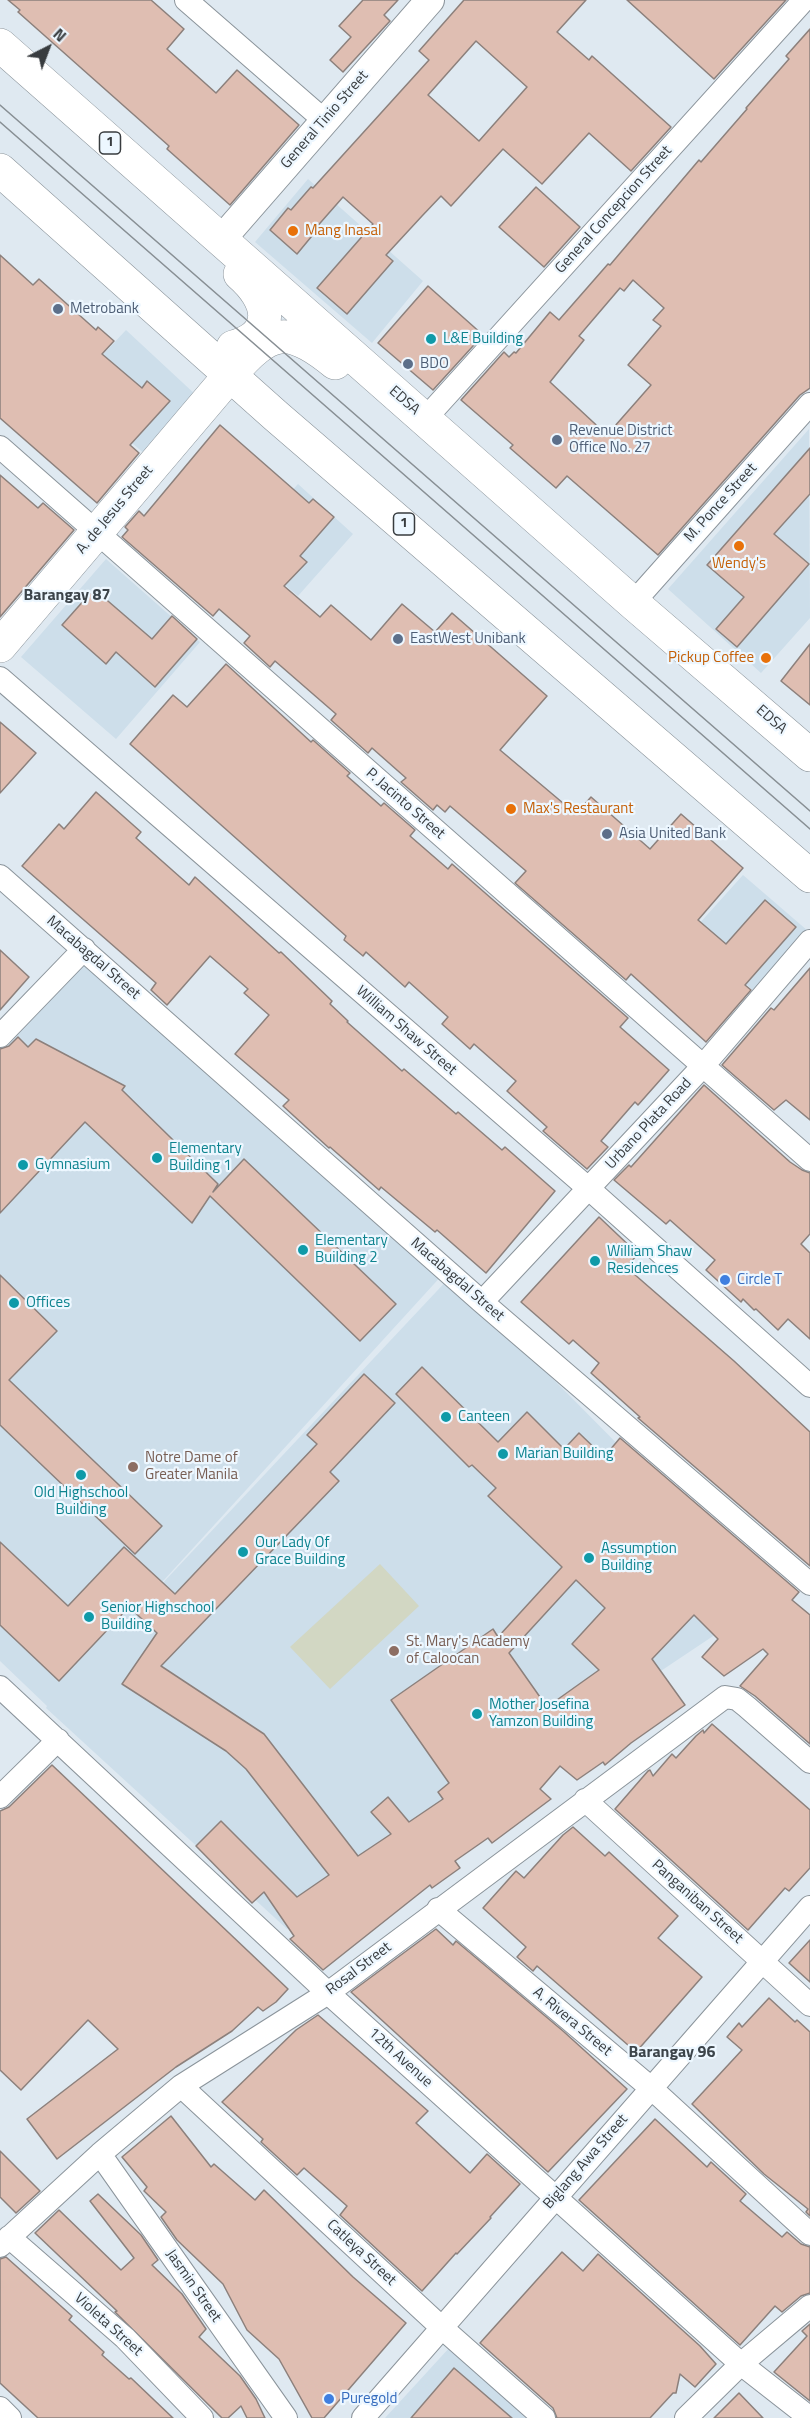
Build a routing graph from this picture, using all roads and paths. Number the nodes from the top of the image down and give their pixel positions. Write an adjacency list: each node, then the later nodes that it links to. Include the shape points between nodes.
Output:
1 (186, 0): 5 (street)
2 (430, 0): 5 (street, General Tinio Street)
3 (804, 0): 11 (street, General Concepcion Street)
4 (10, 55): 7 (main road, EDSA / 1); 8 (main road, via 40,104 260,295 264,319 251,339 232,347)
5 (325, 121): 7 (street, General Tinio Street)
6 (0, 170): 8 (main road, 1)
7 (220, 241): 11 (main road, EDSA / 1)
8 (198, 346): 9 (main road, 1)
9 (230, 375): 13 (main road, A. de Jesus Street); 17 (main road, A. de Jesus Street, via 253,350 270,340 284,337 308,342 397,413 673,654); 20 (main road, 1)
10 (810, 404): 14 (street, M. Ponce Street)
11 (425, 419): 14 (main road, EDSA / 1)
12 (0, 447): 13 (street, P. Jacinto Street)
13 (96, 532): 15 (main road, A. de Jesus Street); 24 (street, P. Jacinto Street)
14 (633, 603): 17 (main road, EDSA / 1)
15 (0, 646)
16 (0, 678): 26 (street, William Shaw Street)
17 (731, 685): 18 (main road, EDSA / 1)
18 (810, 755)
19 (0, 876): 22 (street, Macabagdal Street)
20 (810, 876)
21 (810, 941): 24 (street, Urbano Plata Road)
22 (84, 949): 23 (street); 27 (street, Macabagdal Street)
23 (0, 1036)
24 (703, 1066): 25 (street, P. Jacinto Street); 26 (street, Urbano Plata Road)
25 (810, 1160)
26 (588, 1188): 27 (street, Urbano Plata Road); 28 (street, William Shaw Street)
27 (482, 1302): 29 (street, Macabagdal Street)
28 (810, 1386)
29 (810, 1584)
30 (0, 1687): 31 (street, 12th Avenue)
31 (57, 1740): 33 (street); 38 (street, 12th Avenue)
32 (810, 1762): 34 (street, Rosal Street, via 737,1699 724,1697)
33 (0, 1797)
34 (585, 1800): 36 (street, Rosal Street); 37 (street, Panganiban Street)
35 (810, 1906): 37 (street, Biglang Awa Street)
36 (438, 1909): 38 (street, Rosal Street); 41 (street, A. Rivera Street)
37 (762, 1961): 39 (street, Panganiban Street); 41 (street, Biglang Awa Street)
38 (328, 1994): 40 (street, Rosal Street); 43 (street, 12th Avenue)
39 (810, 2005)
40 (181, 2086): 42 (street, Rosal Street); 47 (street, Catleya Street)
41 (651, 2088): 43 (street, Biglang Awa Street); 44 (street, A. Rivera Street)
42 (100, 2154): 45 (street, Rosal Street); 52 (street, Jasmin Street)
43 (556, 2198): 47 (street, Biglang Awa Street); 48 (street, 12th Avenue)
44 (810, 2234)
45 (4, 2241): 51 (street, Violeta Street, via 125,2338)
46 (810, 2306): 48 (street)
47 (441, 2327): 53 (street, Biglang Awa Street); 54 (street, Catleya Street)
48 (741, 2364): 55 (street); 56 (street, 12th Avenue)
49 (0, 2408): 50 (street)
50 (10, 2418)
51 (202, 2418)
52 (286, 2418)
53 (363, 2418)
54 (544, 2418)
55 (686, 2418)
56 (810, 2418)

